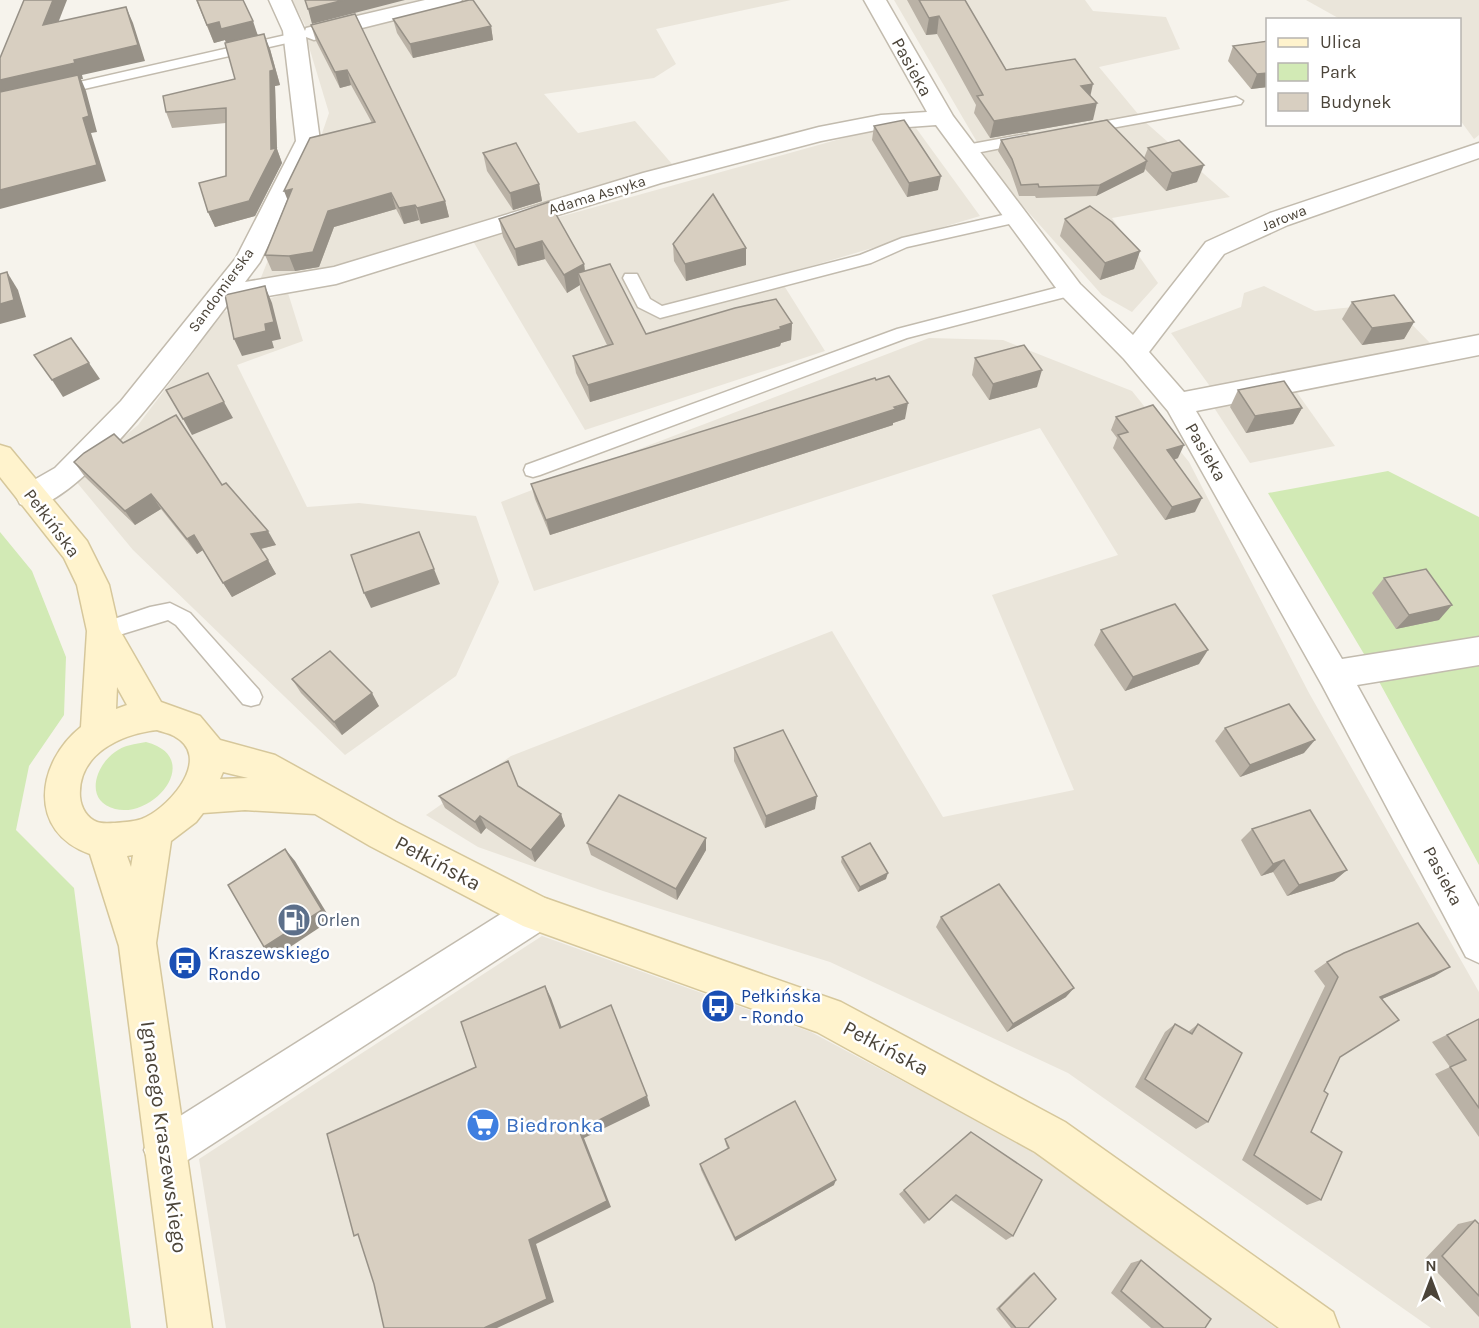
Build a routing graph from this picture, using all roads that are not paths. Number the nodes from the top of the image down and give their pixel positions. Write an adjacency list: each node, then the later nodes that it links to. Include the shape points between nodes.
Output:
1 (280, 0): 4 (street, Sandomierska)
2 (451, 0): 4 (street)
3 (875, 0): 7 (street, Pasieka)
4 (295, 37): 6 (lane); 15 (street, Sandomierska, via 308,141 247,262)
5 (1236, 101): 8 (lane)
6 (0, 104)
7 (942, 118): 10 (street, Pasieka); 15 (street, Adama Asnyka, via 881,122 819,134 652,178 336,275)
8 (1072, 131)
9 (1036, 137): 10 (lane)
10 (966, 150): 12 (street, Pasieka)
11 (1479, 150): 17 (street, Jarowa, via 1279,219 1215,248)
12 (1017, 217): 13 (lane, via 902,243 865,259 660,312 644,303); 14 (street, Pasieka)
13 (631, 278)
14 (1071, 290): 17 (street, Pasieka); 20 (lane, via 903,333)
15 (221, 295): 21 (street, Sandomierska, via 131,408 65,476)
16 (1479, 345): 18 (street)
17 (1134, 352): 18 (street, Pasieka)
18 (1178, 404): 24 (street, Pasieka)
19 (0, 456): 21 (street, Pełkińska)
20 (532, 470)
21 (32, 496): 22 (street, Pełkińska, via 76,550 93,585)
22 (104, 631): 25 (lane, via 170,611 183,619); 26 (street, Pełkińska); 27 (street, Pełkińska)
23 (1479, 651): 24 (street)
24 (1334, 675): 34 (street, Pasieka)
25 (251, 697)
26 (151, 716): 27 (street, via 117,723); 28 (street, via 175,718 190,726)
27 (98, 734): 32 (street, via 69,765 61,800 76,830)
28 (207, 753): 29 (street, via 207,770); 30 (street, Pełkińska, via 263,766)
29 (195, 797): 30 (street, Pełkińska, via 245,794); 31 (street, via 173,821)
30 (318, 798): 33 (street, Pełkińska)
31 (154, 833): 32 (street, via 132,840); 35 (street, Ignacego Kraszewskiego)
32 (104, 840): 35 (street, Ignacego Kraszewskiego)
33 (536, 913): 36 (street); 38 (street, Pełkińska, via 827,1016 1050,1137)
34 (1479, 944)
35 (138, 946): 36 (street, Ignacego Kraszewskiego)
36 (165, 1150): 37 (street, Ignacego Kraszewskiego)
37 (190, 1328)
38 (1317, 1328)

